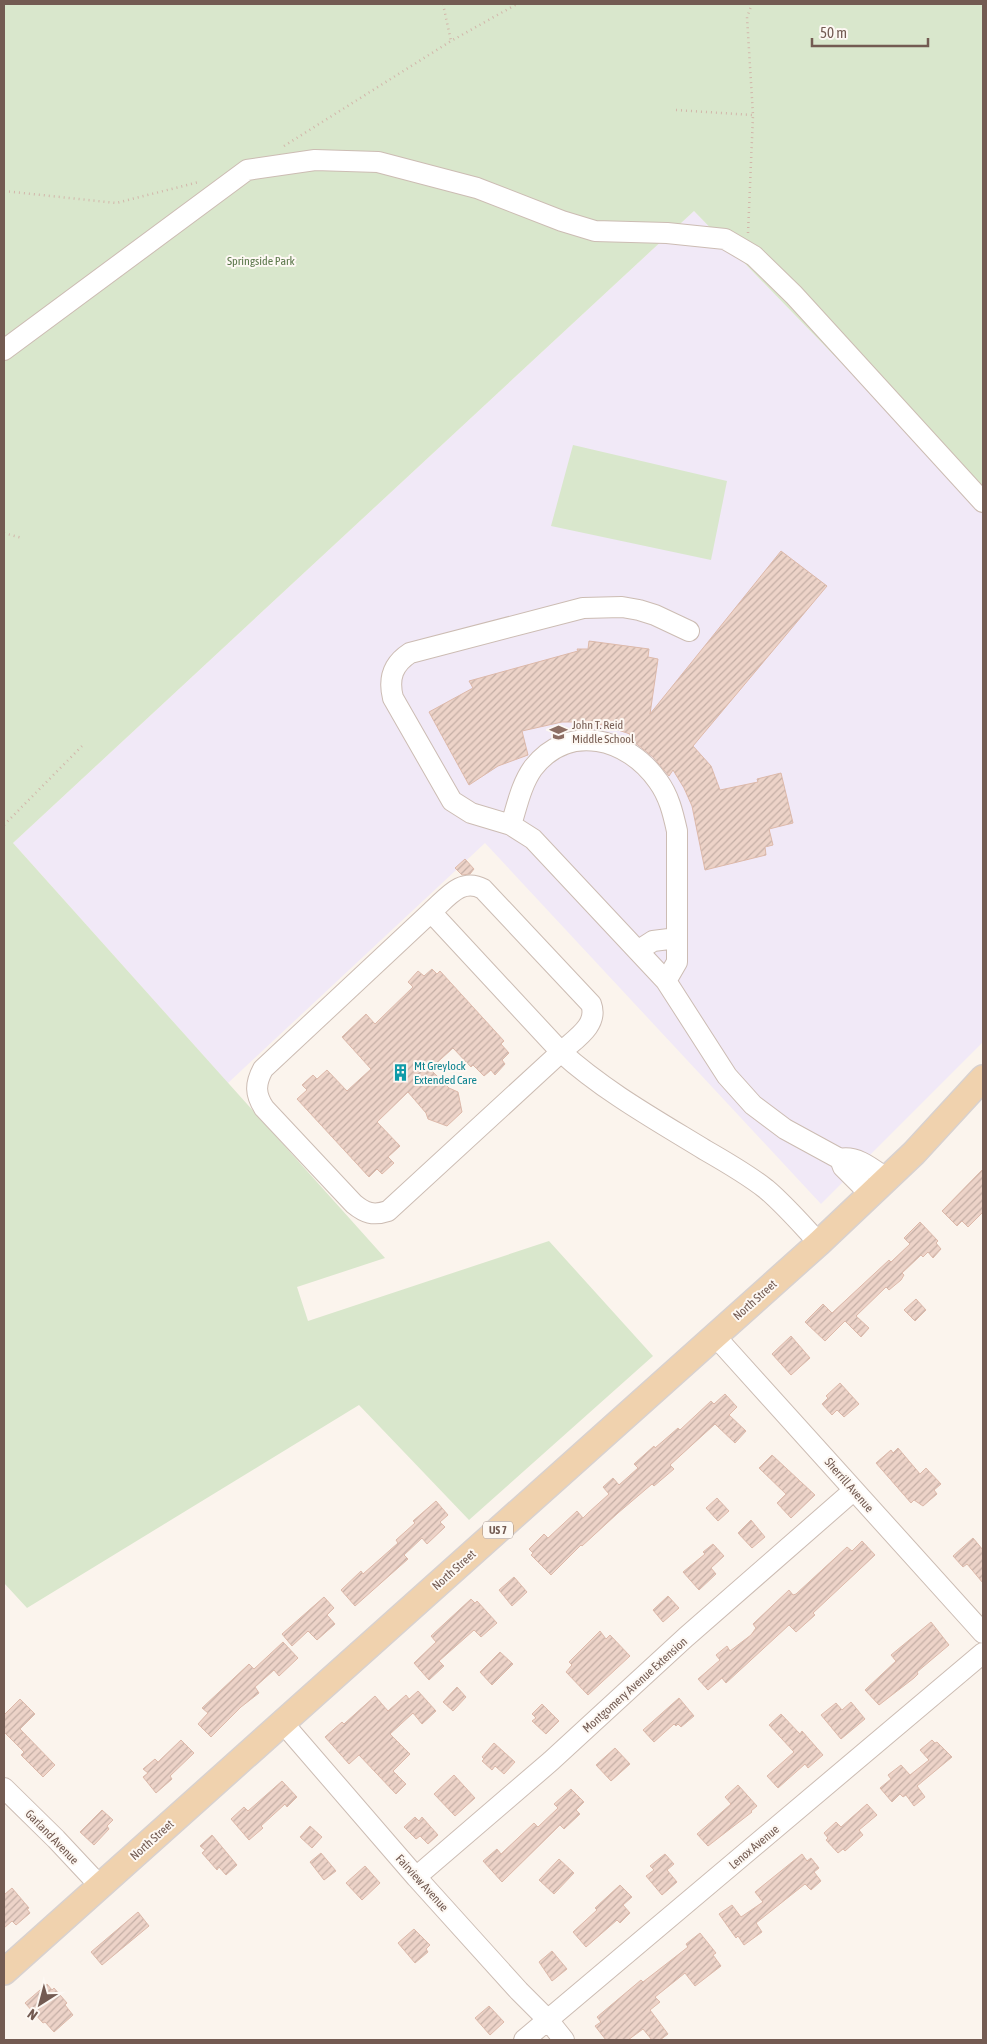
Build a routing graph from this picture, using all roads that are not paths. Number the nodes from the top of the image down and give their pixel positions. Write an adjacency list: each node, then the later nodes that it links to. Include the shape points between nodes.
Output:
1 (4, 350): 2 (street, via 247,170 316,160 378,162 477,188 595,231 725,239 754,256 794,295)
2 (983, 502)
3 (689, 631): 4 (street, via 639,610 583,608 410,653 401,659 390,680 394,698 445,792 460,808)
4 (511, 825): 6 (street, via 527,777 550,751 580,740 608,743 622,749 657,780 673,811 677,831); 7 (street, via 533,839)
5 (431, 912): 9 (street); 9 (street, via 460,886 475,884 489,893 591,1004 594,1012 590,1025); 9 (street, via 263,1070 256,1089 258,1099 271,1115 354,1204 368,1214 378,1214 388,1211)
6 (677, 938): 7 (street, via 653,941); 8 (street, via 677,962)
7 (639, 950): 8 (street)
8 (666, 981): 11 (street, via 727,1076 753,1105 784,1129 840,1159 848,1157 868,1166)
9 (561, 1052): 12 (street, via 614,1093 746,1174 782,1203)
10 (983, 1078): 11 (main road, North Street / US 7)
11 (879, 1187): 12 (main road, North Street / US 7)
12 (819, 1243): 13 (main road, North Street / US 7)
13 (715, 1336): 14 (street, Sherrill Avenue); 17 (main road, North Street / US 7)
14 (853, 1491): 15 (street, Sherrill Avenue); 19 (street, Montgomery Avenue Extension)
15 (983, 1634)
16 (983, 1652): 22 (street, Lenox Avenue)
17 (282, 1723): 19 (street, Fairview Avenue); 20 (main road, North Street / US 7)
18 (4, 1788): 20 (street, Garland Avenue)
19 (416, 1877): 22 (street, Fairview Avenue)
20 (100, 1886): 21 (main road, North Street / US 7)
21 (4, 1972)
22 (548, 2020): 23 (street, Lenox Avenue); 24 (street, Fairview Avenue)
23 (524, 2040)
24 (564, 2040)

